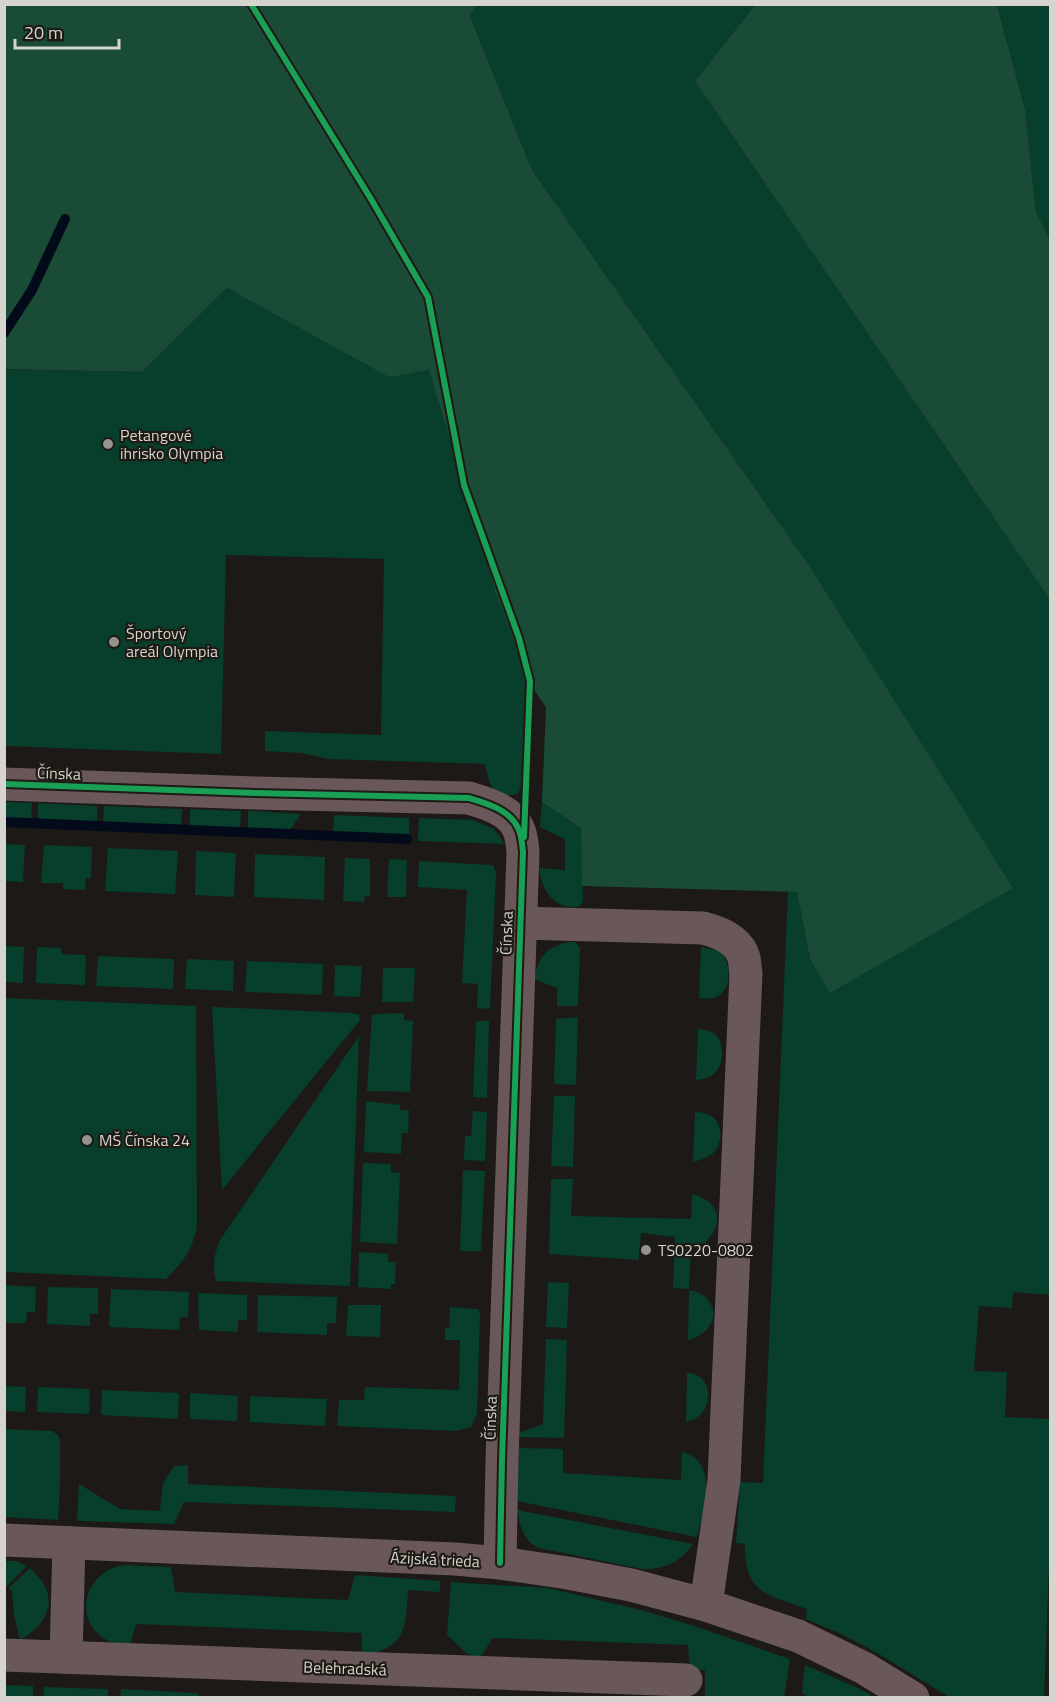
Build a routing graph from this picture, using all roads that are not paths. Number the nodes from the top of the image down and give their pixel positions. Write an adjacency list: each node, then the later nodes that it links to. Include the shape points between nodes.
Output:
1 (4, 784): 2 (street, Čínska, via 469,798 485,802 518,826 523,852)
2 (520, 923): 5 (street, Čínska); 6 (street, Čínska, via 703,928 728,938 744,958 724,1480)
3 (4, 1540): 4 (street, Ázijská trieda)
4 (69, 1543): 5 (street, Ázijská trieda); 8 (street)
5 (500, 1563): 6 (street, Ázijská trieda, via 568,1572)
6 (706, 1605): 10 (street, Ázijská trieda, via 798,1636)
7 (4, 1655): 8 (street, Belehradská)
8 (66, 1657): 9 (street, Belehradská)
9 (686, 1680)
10 (914, 1698)

